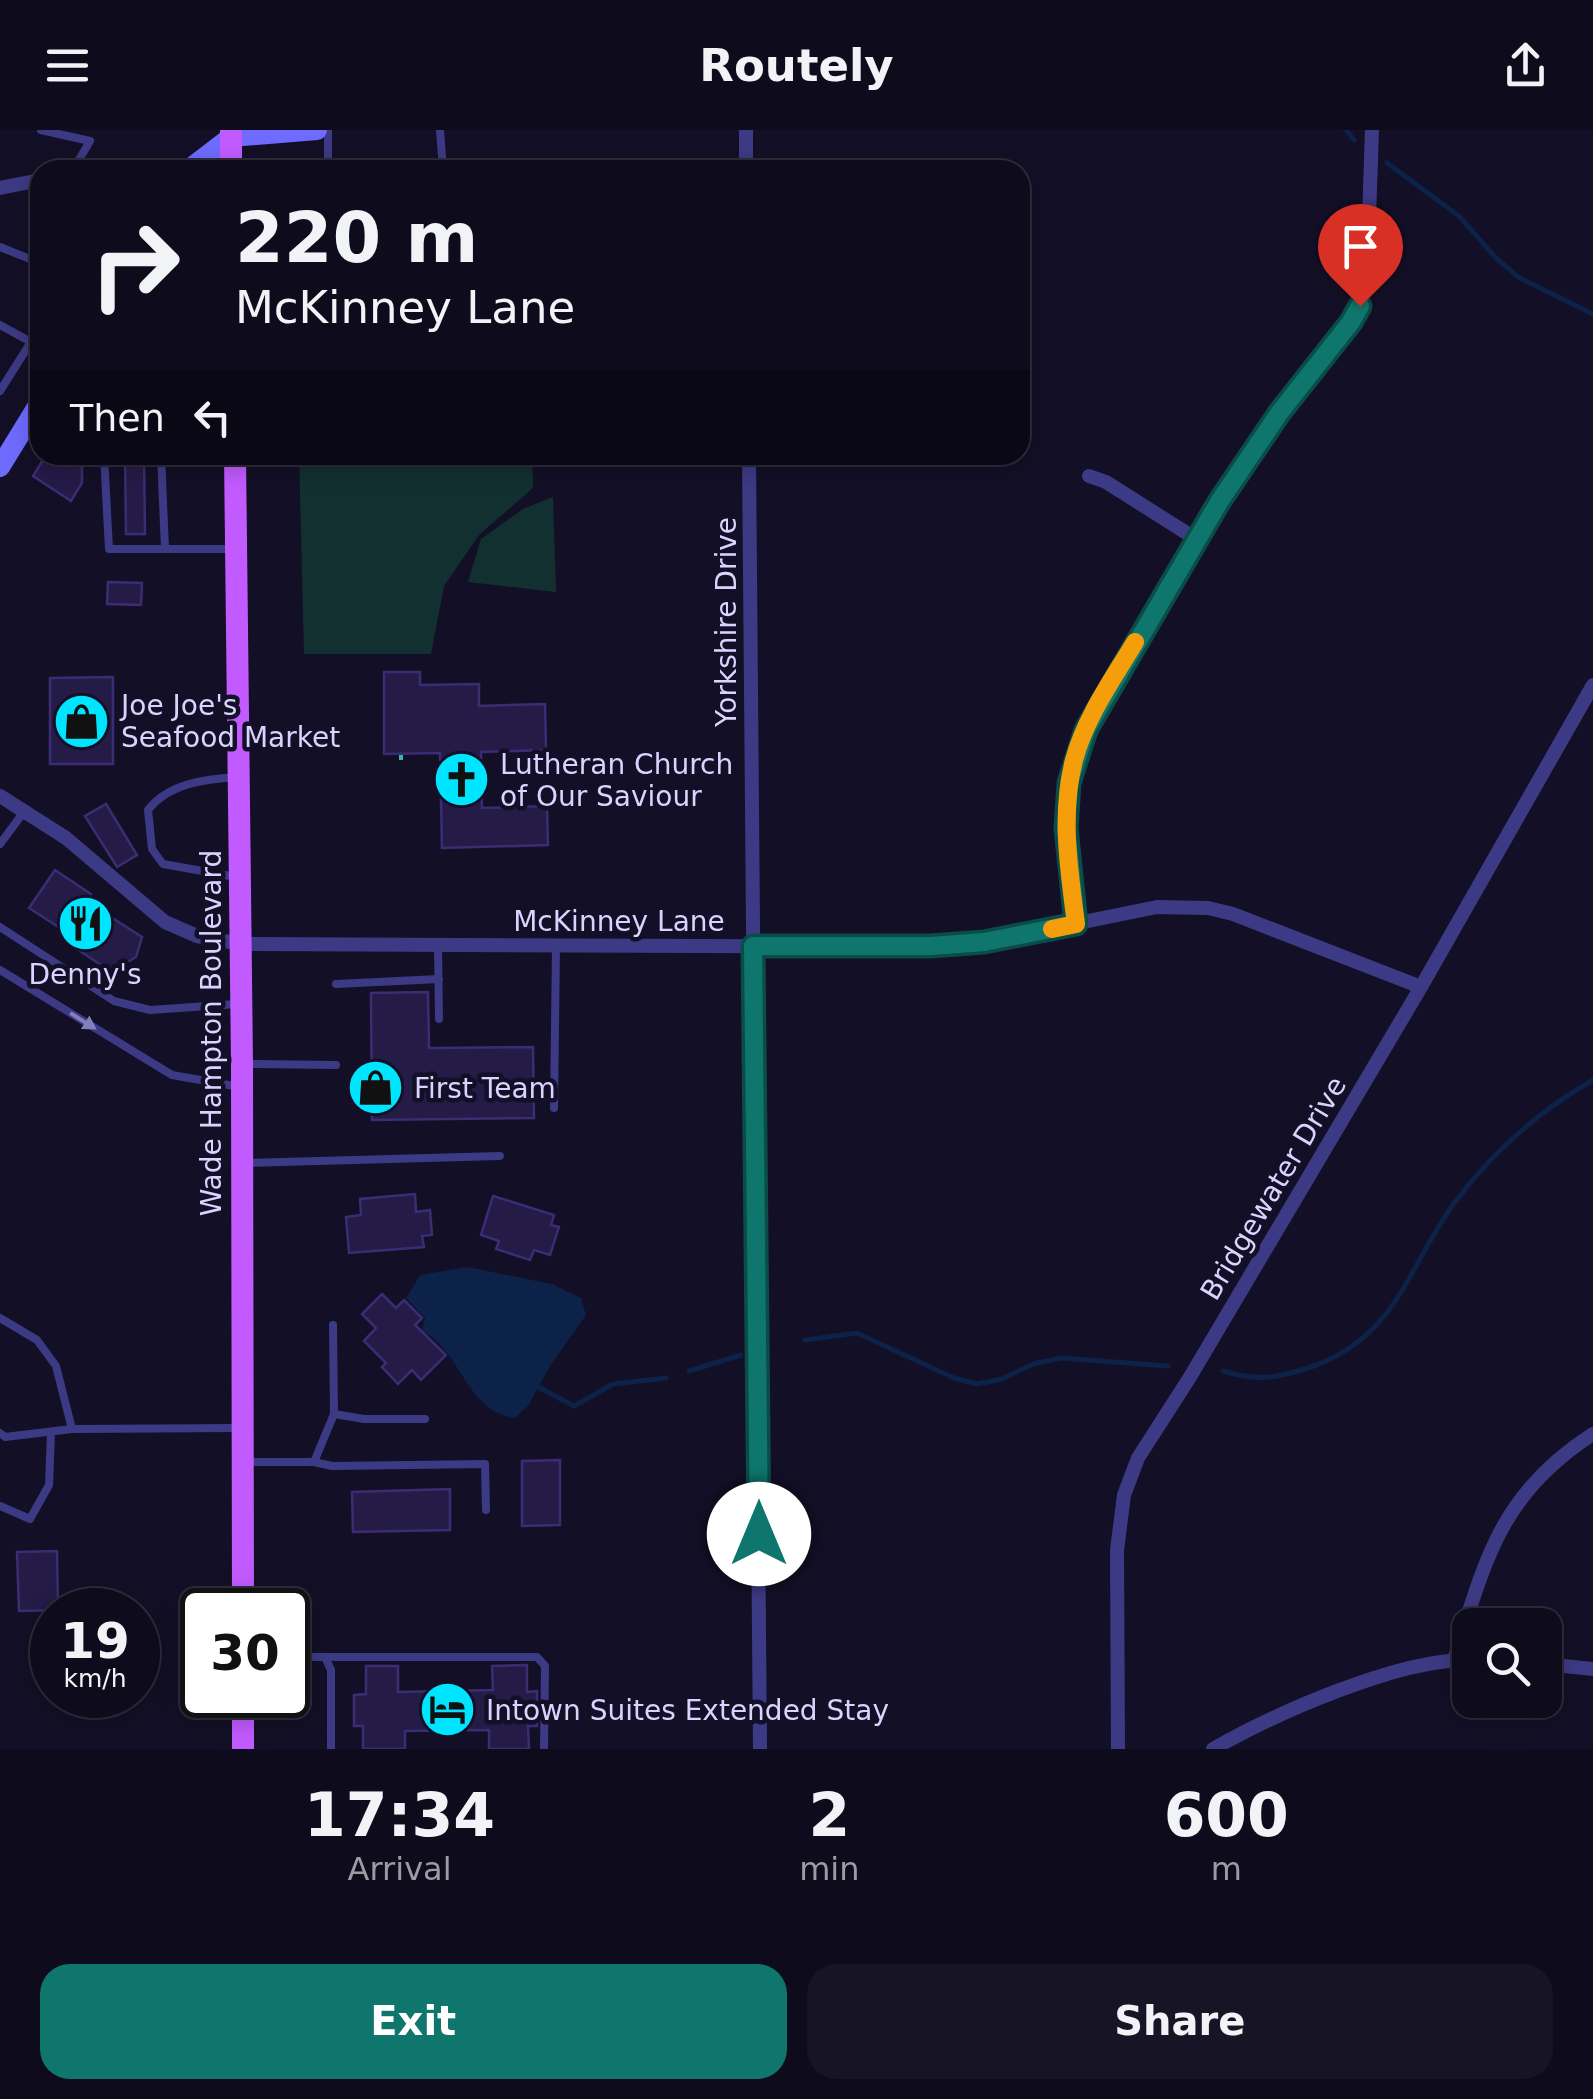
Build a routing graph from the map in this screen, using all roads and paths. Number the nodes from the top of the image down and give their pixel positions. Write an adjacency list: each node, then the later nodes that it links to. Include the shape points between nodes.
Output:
1 (40, 130): 9 (lane)
2 (93, 130): 9 (lane)
3 (317, 130): 8 (street)
4 (328, 130): 13 (lane)
5 (440, 130): 14 (lane)
6 (746, 130): 15 (street)
7 (1372, 130): 31 (street, via 1360,306)
8 (231, 133): 11 (street); 12 (main road)
9 (90, 141): 10 (lane)
10 (79, 160)
11 (200, 160)
12 (231, 160)
13 (328, 160)
14 (442, 160)
15 (746, 160)
16 (30, 182): 17 (street)
17 (0, 188)
18 (0, 247): 19 (lane)
19 (30, 260)
20 (0, 324): 21 (lane)
21 (30, 337)
22 (30, 348): 23 (lane)
23 (0, 390)
24 (30, 418): 29 (street)
25 (105, 465): 32 (lane, via 109,550)
26 (162, 465): 32 (lane)
27 (235, 465): 33 (main road, Wade Hampton Boulevard)
28 (750, 465): 45 (street, Yorkshire Drive)
29 (0, 467)
30 (1089, 476): 31 (street)
31 (1196, 539): 40 (street, via 1075,757 1066,828)
32 (165, 549): 33 (lane)
33 (236, 549): 35 (main road, Wade Hampton Boulevard)
34 (1593, 685): 49 (street, Bridgewater Drive)
35 (239, 777): 39 (main road, Wade Hampton Boulevard); 39 (lane, via 199,779 148,810 152,848 164,864)
36 (0, 796): 37 (street, McKinney Lane)
37 (26, 809): 38 (lane); 42 (street, McKinney Lane, via 165,922)
38 (0, 844)
39 (240, 877): 42 (main road, Wade Hampton Boulevard)
40 (1076, 924): 45 (street, McKinney Lane, via 931,946); 49 (street, McKinney Lane, via 1157,907 1208,908)
41 (0, 927): 50 (lane, via 114,1001 150,1010)
42 (230, 942): 43 (street, McKinney Lane); 50 (main road, Wade Hampton Boulevard)
43 (438, 946): 44 (street, McKinney Lane); 47 (lane)
44 (556, 946): 45 (street, McKinney Lane); 54 (lane)
45 (753, 946): 81 (street, Yorkshire Drive)
46 (0, 970): 53 (lane, one-way to 53, via 172,1075)
47 (439, 979): 48 (lane); 51 (lane)
48 (336, 984)
49 (1421, 987): 82 (street, Bridgewater Drive, via 1130,1478 1117,1550)
50 (242, 1004): 53 (main road, Wade Hampton Boulevard)
51 (440, 1019)
52 (336, 1065): 53 (lane)
53 (242, 1076): 56 (main road, Wade Hampton Boulevard)
54 (554, 1108)
55 (500, 1156): 56 (lane)
56 (242, 1163): 61 (main road, Wade Hampton Boulevard)
57 (0, 1318): 62 (lane, via 37,1340 56,1366)
58 (334, 1325): 59 (lane)
59 (334, 1414): 60 (lane); 67 (lane)
60 (426, 1420)
61 (242, 1428): 62 (lane); 66 (main road, Wade Hampton Boulevard)
62 (72, 1430): 63 (lane)
63 (51, 1432): 64 (lane); 68 (lane, via 49,1484 30,1519)
64 (0, 1433)
65 (1593, 1434): 71 (street, via 1548,1466 1506,1519 1482,1570)
66 (242, 1462): 67 (lane); 70 (main road, Wade Hampton Boulevard)
67 (314, 1462): 69 (lane, via 484,1464)
68 (0, 1506)
69 (486, 1510)
70 (243, 1588)
71 (1474, 1608)
72 (310, 1657): 73 (lane)
73 (325, 1657): 79 (lane, via 331,1670); 80 (lane, via 538,1657 545,1666)
74 (1452, 1662): 83 (street, via 1374,1679 1302,1705)
75 (1562, 1666): 76 (street)
76 (1593, 1670)
77 (243, 1718): 78 (main road)
78 (243, 1749)
79 (331, 1749)
80 (544, 1749)
81 (760, 1749)
82 (1118, 1749)
83 (1212, 1749)

